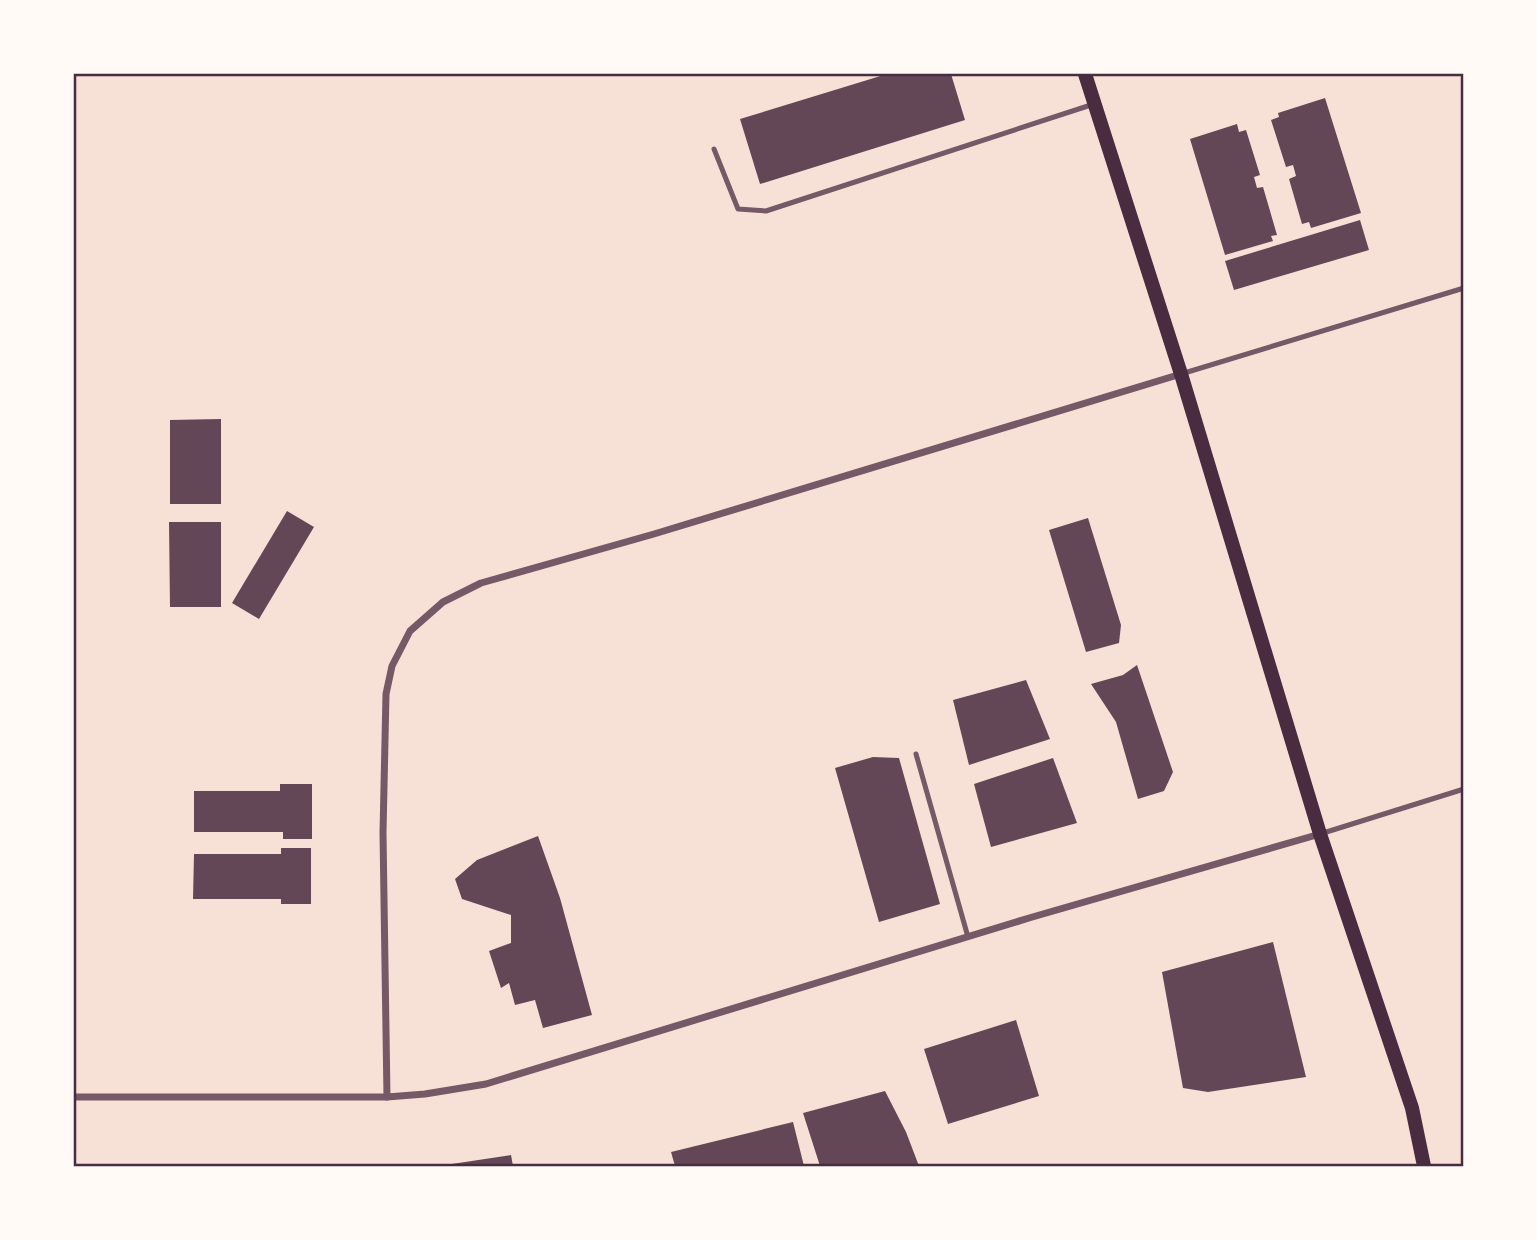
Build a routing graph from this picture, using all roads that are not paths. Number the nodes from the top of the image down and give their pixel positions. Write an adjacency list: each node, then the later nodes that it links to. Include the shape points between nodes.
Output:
1 (1085, 74): 2 (main road)
2 (1095, 104): 3 (lane, via 766,211 738,209); 5 (main road)
3 (713, 149)
4 (1464, 288): 5 (lane)
5 (1181, 374): 8 (main road); 11 (street, via 481,583 443,601 410,631 392,666 386,694)
6 (916, 754): 9 (lane)
7 (1464, 789): 8 (lane)
8 (1320, 834): 9 (street); 12 (main road, via 1412,1108)
9 (968, 937): 11 (street, via 486,1083)
10 (74, 1097): 11 (street)
11 (387, 1097)
12 (1424, 1167)

